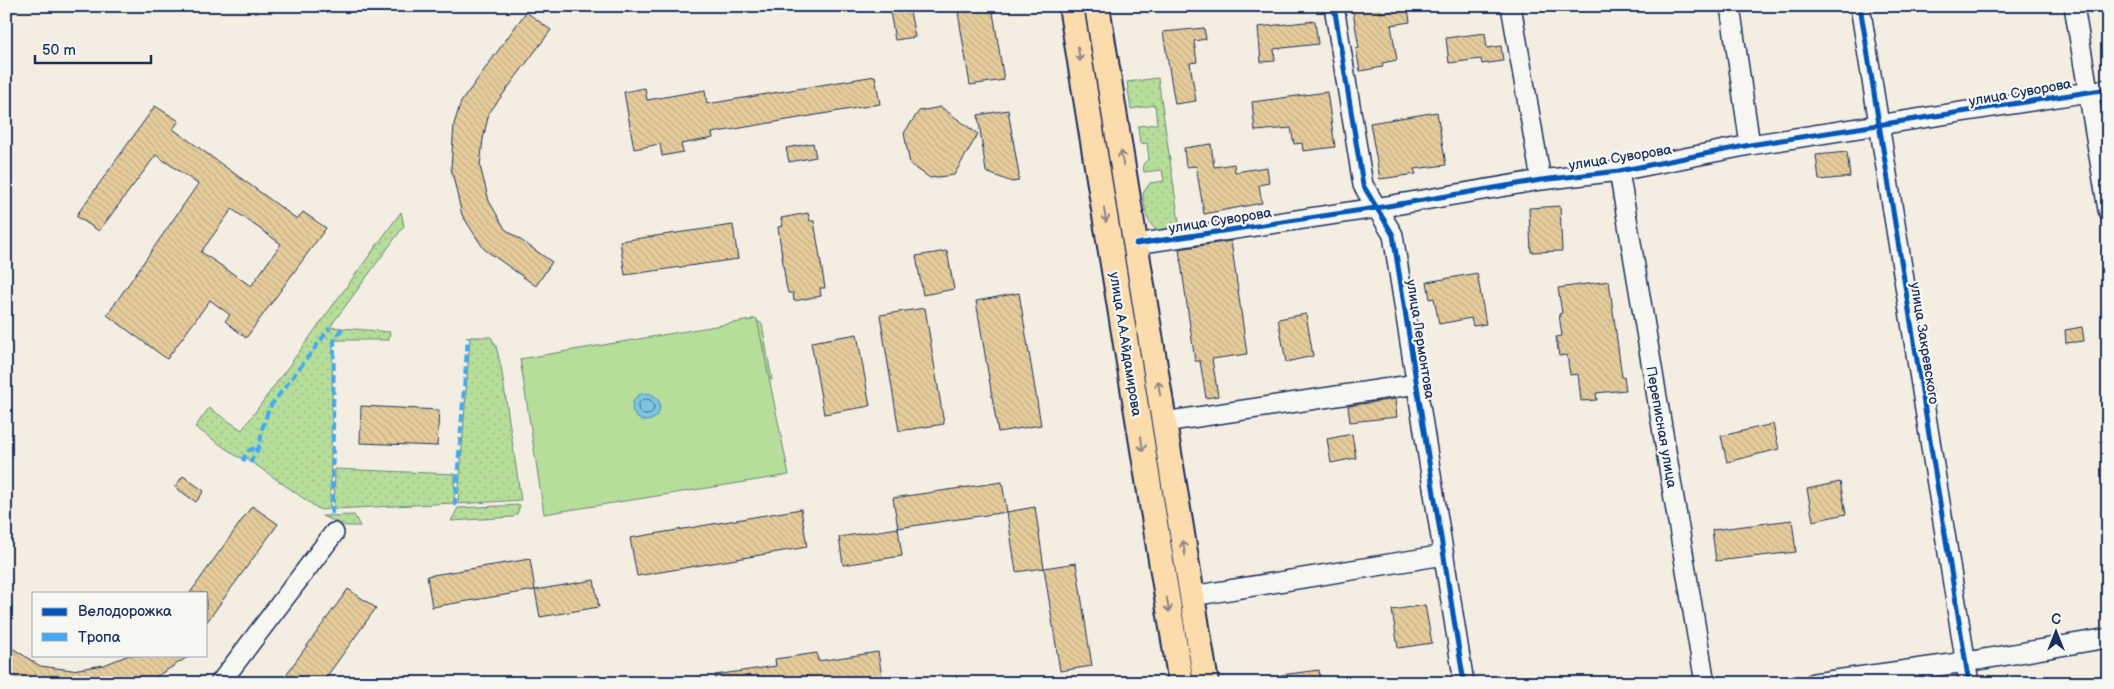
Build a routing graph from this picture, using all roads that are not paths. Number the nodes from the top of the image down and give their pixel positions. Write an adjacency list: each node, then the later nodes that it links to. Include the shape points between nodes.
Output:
1 (1071, 6): 25 (main road, улица А.А.Айдамирова, one-way to 25)
2 (1097, 6): 16 (main road, улица А.А.Айдамирова, one-way to 2)
3 (1334, 6): 14 (street, улица Лермонтова, via 1363,185)
4 (1511, 6): 13 (street)
5 (1730, 6): 11 (street)
6 (1860, 6): 10 (street, улица Закревского)
7 (2074, 6): 9 (street)
8 (2108, 89): 9 (street, улица Суворова)
9 (2088, 92): 10 (street, улица Суворова); 15 (street)
10 (1878, 127): 11 (street, улица Суворова); 23 (street, улица Закревского)
11 (1750, 146): 12 (street, улица Суворова)
12 (1619, 171): 13 (street, улица Суворова); 28 (street, Переписная улица)
13 (1541, 180): 14 (street, улица Суворова)
14 (1376, 208): 16 (street, улица Суворова); 17 (street, улица Лермонтова, via 1393,235)
15 (2108, 210)
16 (1136, 244): 18 (main road, улица А.А.Айдамирова, one-way to 16)
17 (1417, 384): 18 (street); 20 (street, улица Лермонтова)
18 (1164, 422): 21 (main road, улица А.А.Айдамирова, one-way to 18)
19 (334, 533): 24 (street)
20 (1444, 555): 21 (street); 27 (street, улица Лермонтова)
21 (1192, 596): 26 (main road, улица А.А.Айдамирова)
22 (2108, 638): 23 (street)
23 (1966, 662): 29 (street); 30 (street, улица Закревского)
24 (220, 683)
25 (1181, 683)
26 (1206, 683)
27 (1464, 683)
28 (1705, 683)
29 (1814, 683)
30 (1970, 683)

